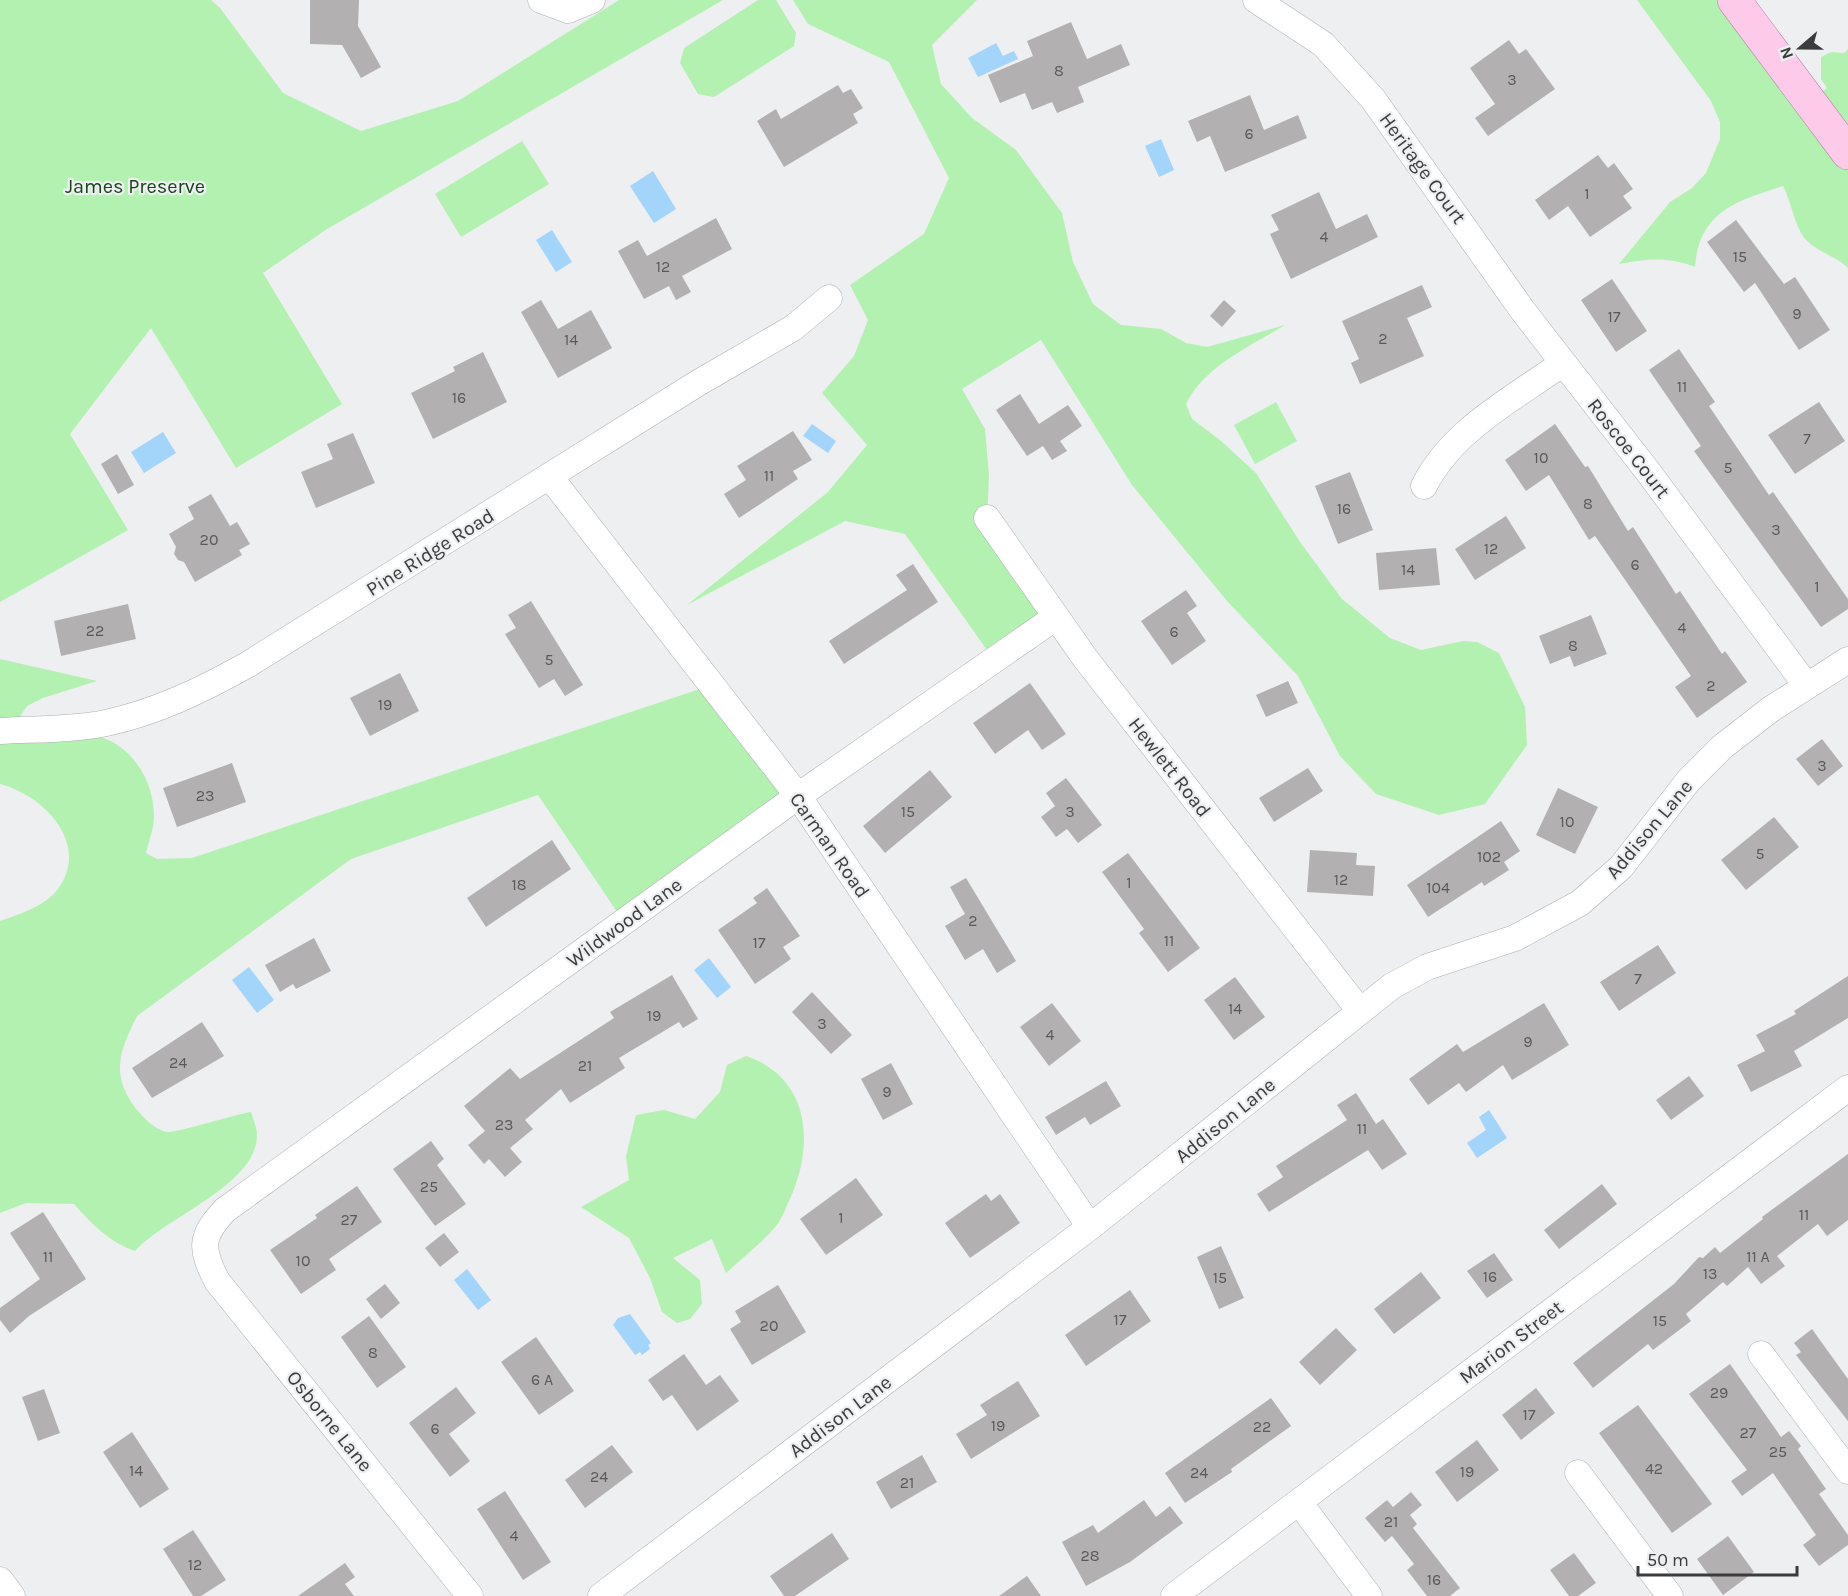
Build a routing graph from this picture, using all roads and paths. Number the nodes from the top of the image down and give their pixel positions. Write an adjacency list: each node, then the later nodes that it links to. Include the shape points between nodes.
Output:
1 (541, 0): 2 (street, via 568,10)
2 (592, 0)
3 (1256, 0): 7 (street, Heritage Court, via 1308,32 1356,78)
4 (1734, 0): 5 (main road)
5 (1848, 153)
6 (830, 298): 8 (street, Pine Ridge Road, via 793,327)
7 (1563, 363): 9 (street, via 1448,448); 13 (street, Roscoe Court)
8 (550, 477): 14 (street, Pine Ridge Road, via 248,665 189,697 104,723); 15 (street, Carman Road)
9 (1424, 486)
10 (987, 518): 11 (street, Hewlett Road)
11 (1056, 617): 15 (street, Wildwood Lane); 16 (street, Hewlett Road)
12 (1848, 660): 13 (street, Addison Lane)
13 (1806, 685): 16 (street, Addison Lane, via 1722,747 1689,780 1621,867 1581,903 1515,938 1427,968 1392,986)
14 (0, 731)
15 (798, 796): 18 (street, Carman Road); 19 (street, Wildwood Lane, via 225,1210)
16 (1360, 1011): 18 (street, Addison Lane)
17 (1848, 1088): 23 (street, Marion Street)
18 (1090, 1227): 27 (street, Addison Lane)
19 (204, 1240): 26 (street, Osborne Lane, via 205,1257 217,1281)
20 (1761, 1354): 21 (street)
21 (1848, 1471)
22 (1578, 1473): 30 (street)
23 (1299, 1502): 28 (street, Marion Street); 29 (street)
24 (0, 1580): 25 (street)
25 (12, 1596)
26 (470, 1596)
27 (601, 1596)
28 (1174, 1596)
29 (1369, 1596)
30 (1670, 1596)

